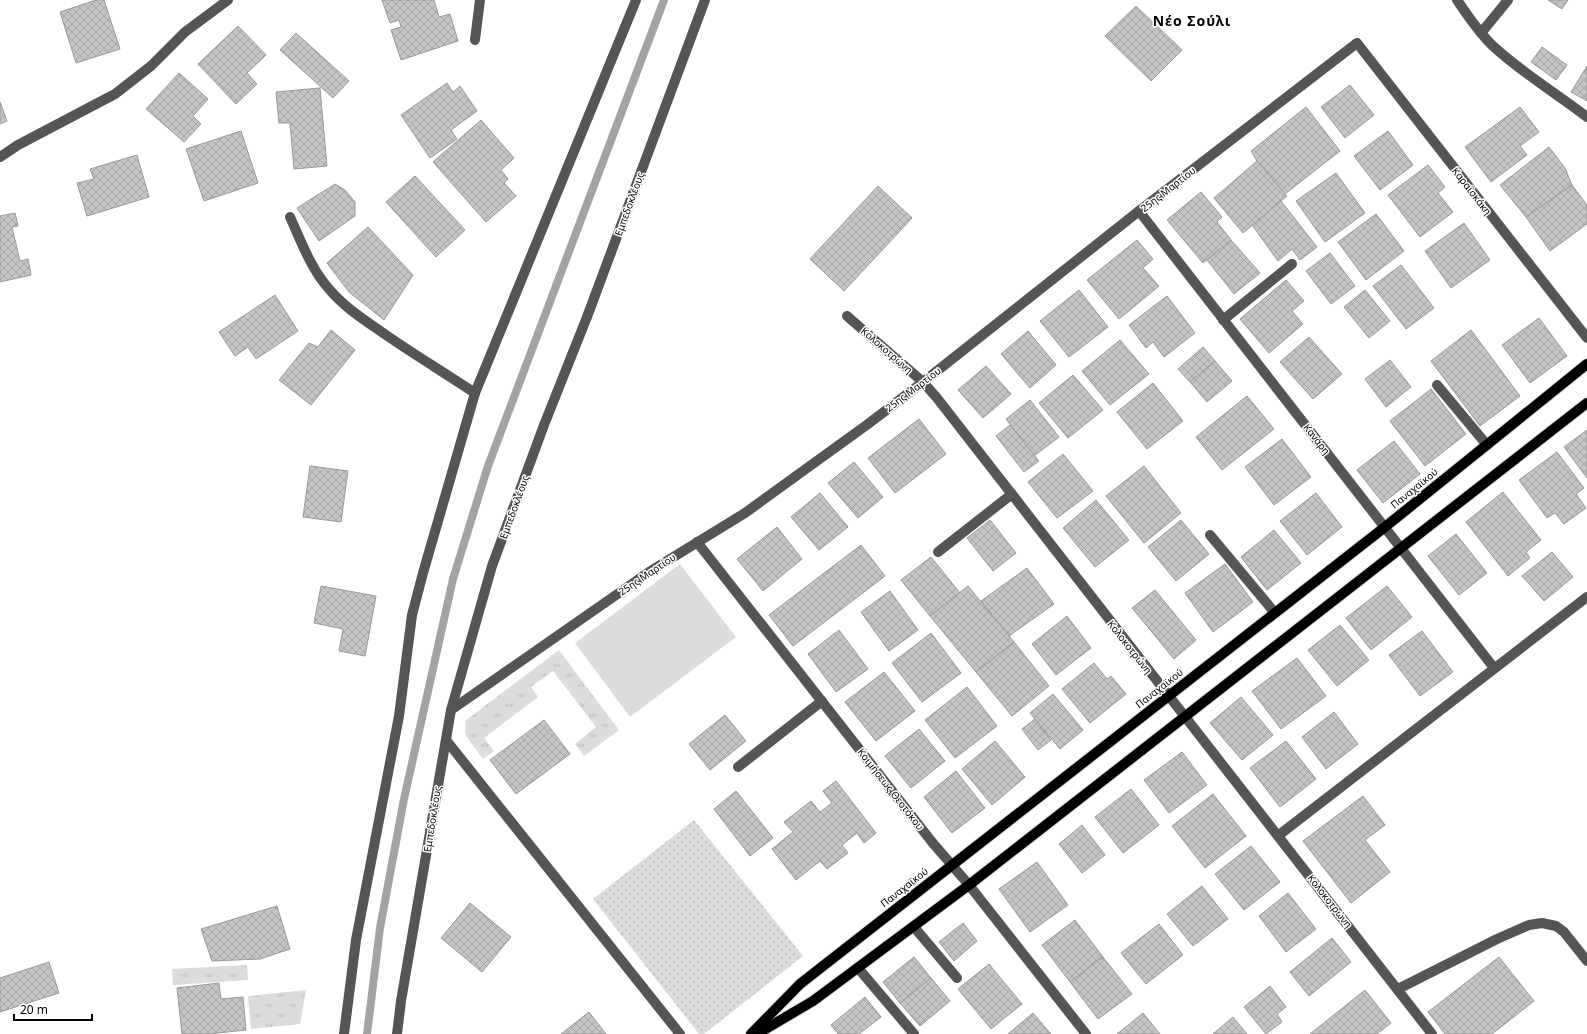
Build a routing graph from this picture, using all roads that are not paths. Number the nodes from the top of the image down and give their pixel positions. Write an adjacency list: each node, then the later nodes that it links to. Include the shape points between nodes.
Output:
1 (228, 0): 11 (street, via 185,32 151,66 115,94)
2 (480, 0): 8 (street)
3 (636, 0): 21 (street)
4 (705, 0): 35 (street, Εμπεδοκλέους, via 495,559)
5 (1457, 0): 7 (street)
6 (1508, 0): 7 (street)
7 (1481, 33): 10 (street, via 1522,70)
8 (475, 40)
9 (1357, 43): 12 (street, 25ης Μαρτίου); 17 (street, Καραϊσκάκη)
10 (1587, 117)
11 (0, 157)
12 (1139, 211): 16 (street, Κανάρη); 19 (street, 25ης Μαρτίου)
13 (290, 217): 21 (street, via 319,276 341,302 399,344)
14 (1292, 264): 16 (street)
15 (847, 316): 19 (street, Κολοκοτρώνη)
16 (1223, 320): 25 (street, Κανάρη)
17 (1587, 338)
18 (1587, 364): 23 (main road, Παναχαϊκού)
19 (923, 382): 24 (street, Κολοκοτρώνη); 27 (street, 25ης Μαρτίου, via 776,491 720,530)
20 (1437, 385): 23 (street)
21 (475, 393): 48 (street, via 412,615 399,716 356,940)
22 (1587, 403): 28 (main road)
23 (1487, 445): 25 (main road, Παναχαϊκού)
24 (1012, 494): 29 (street); 33 (street, Κολοκοτρώνη)
25 (1385, 527): 28 (street, Κανάρη); 31 (main road, Παναχαϊκού)
26 (1210, 535): 31 (street)
27 (697, 542): 34 (street, Κοιμήσεως Θεοτόκου); 35 (street, 25ης Μαρτίου, via 648,572)
28 (1402, 549): 32 (street, Κανάρη); 36 (main road)
29 (938, 552)
30 (1587, 597): 32 (street)
31 (1275, 613): 33 (main road, Παναχαϊκού)
32 (1494, 668): 39 (street)
33 (1168, 696): 36 (street, Κολοκοτρώνη); 40 (main road, Παναχαϊκού)
34 (822, 701): 38 (street); 40 (street, Κοιμήσεως Θεοτόκου)
35 (451, 710): 37 (street, Εμπεδοκλέους)
36 (1185, 717): 39 (street, Κολοκοτρώνη); 41 (main road)
37 (446, 740): 49 (street, Εμπεδοκλέους); 50 (street)
38 (738, 767)
39 (1279, 835): 46 (street, Κολοκοτρώνη)
40 (952, 865): 41 (street, Κοιμήσεως Θεοτόκου); 51 (main road, Παναχαϊκού, via 800,984)
41 (969, 886): 42 (main road); 54 (street, Κοιμήσεως Θεοτόκου)
42 (914, 927): 44 (main road); 45 (street)
43 (1587, 961): 46 (street, via 1572,940 1556,926 1542,923 1528,925)
44 (858, 968): 52 (main road, via 813,1001); 53 (street)
45 (957, 978)
46 (1398, 989): 47 (street, Κολοκοτρώνη)
47 (1427, 1032)
48 (344, 1034)
49 (397, 1034)
50 (680, 1034)
51 (751, 1034)
52 (756, 1034)
53 (914, 1034)
54 (1086, 1034)

